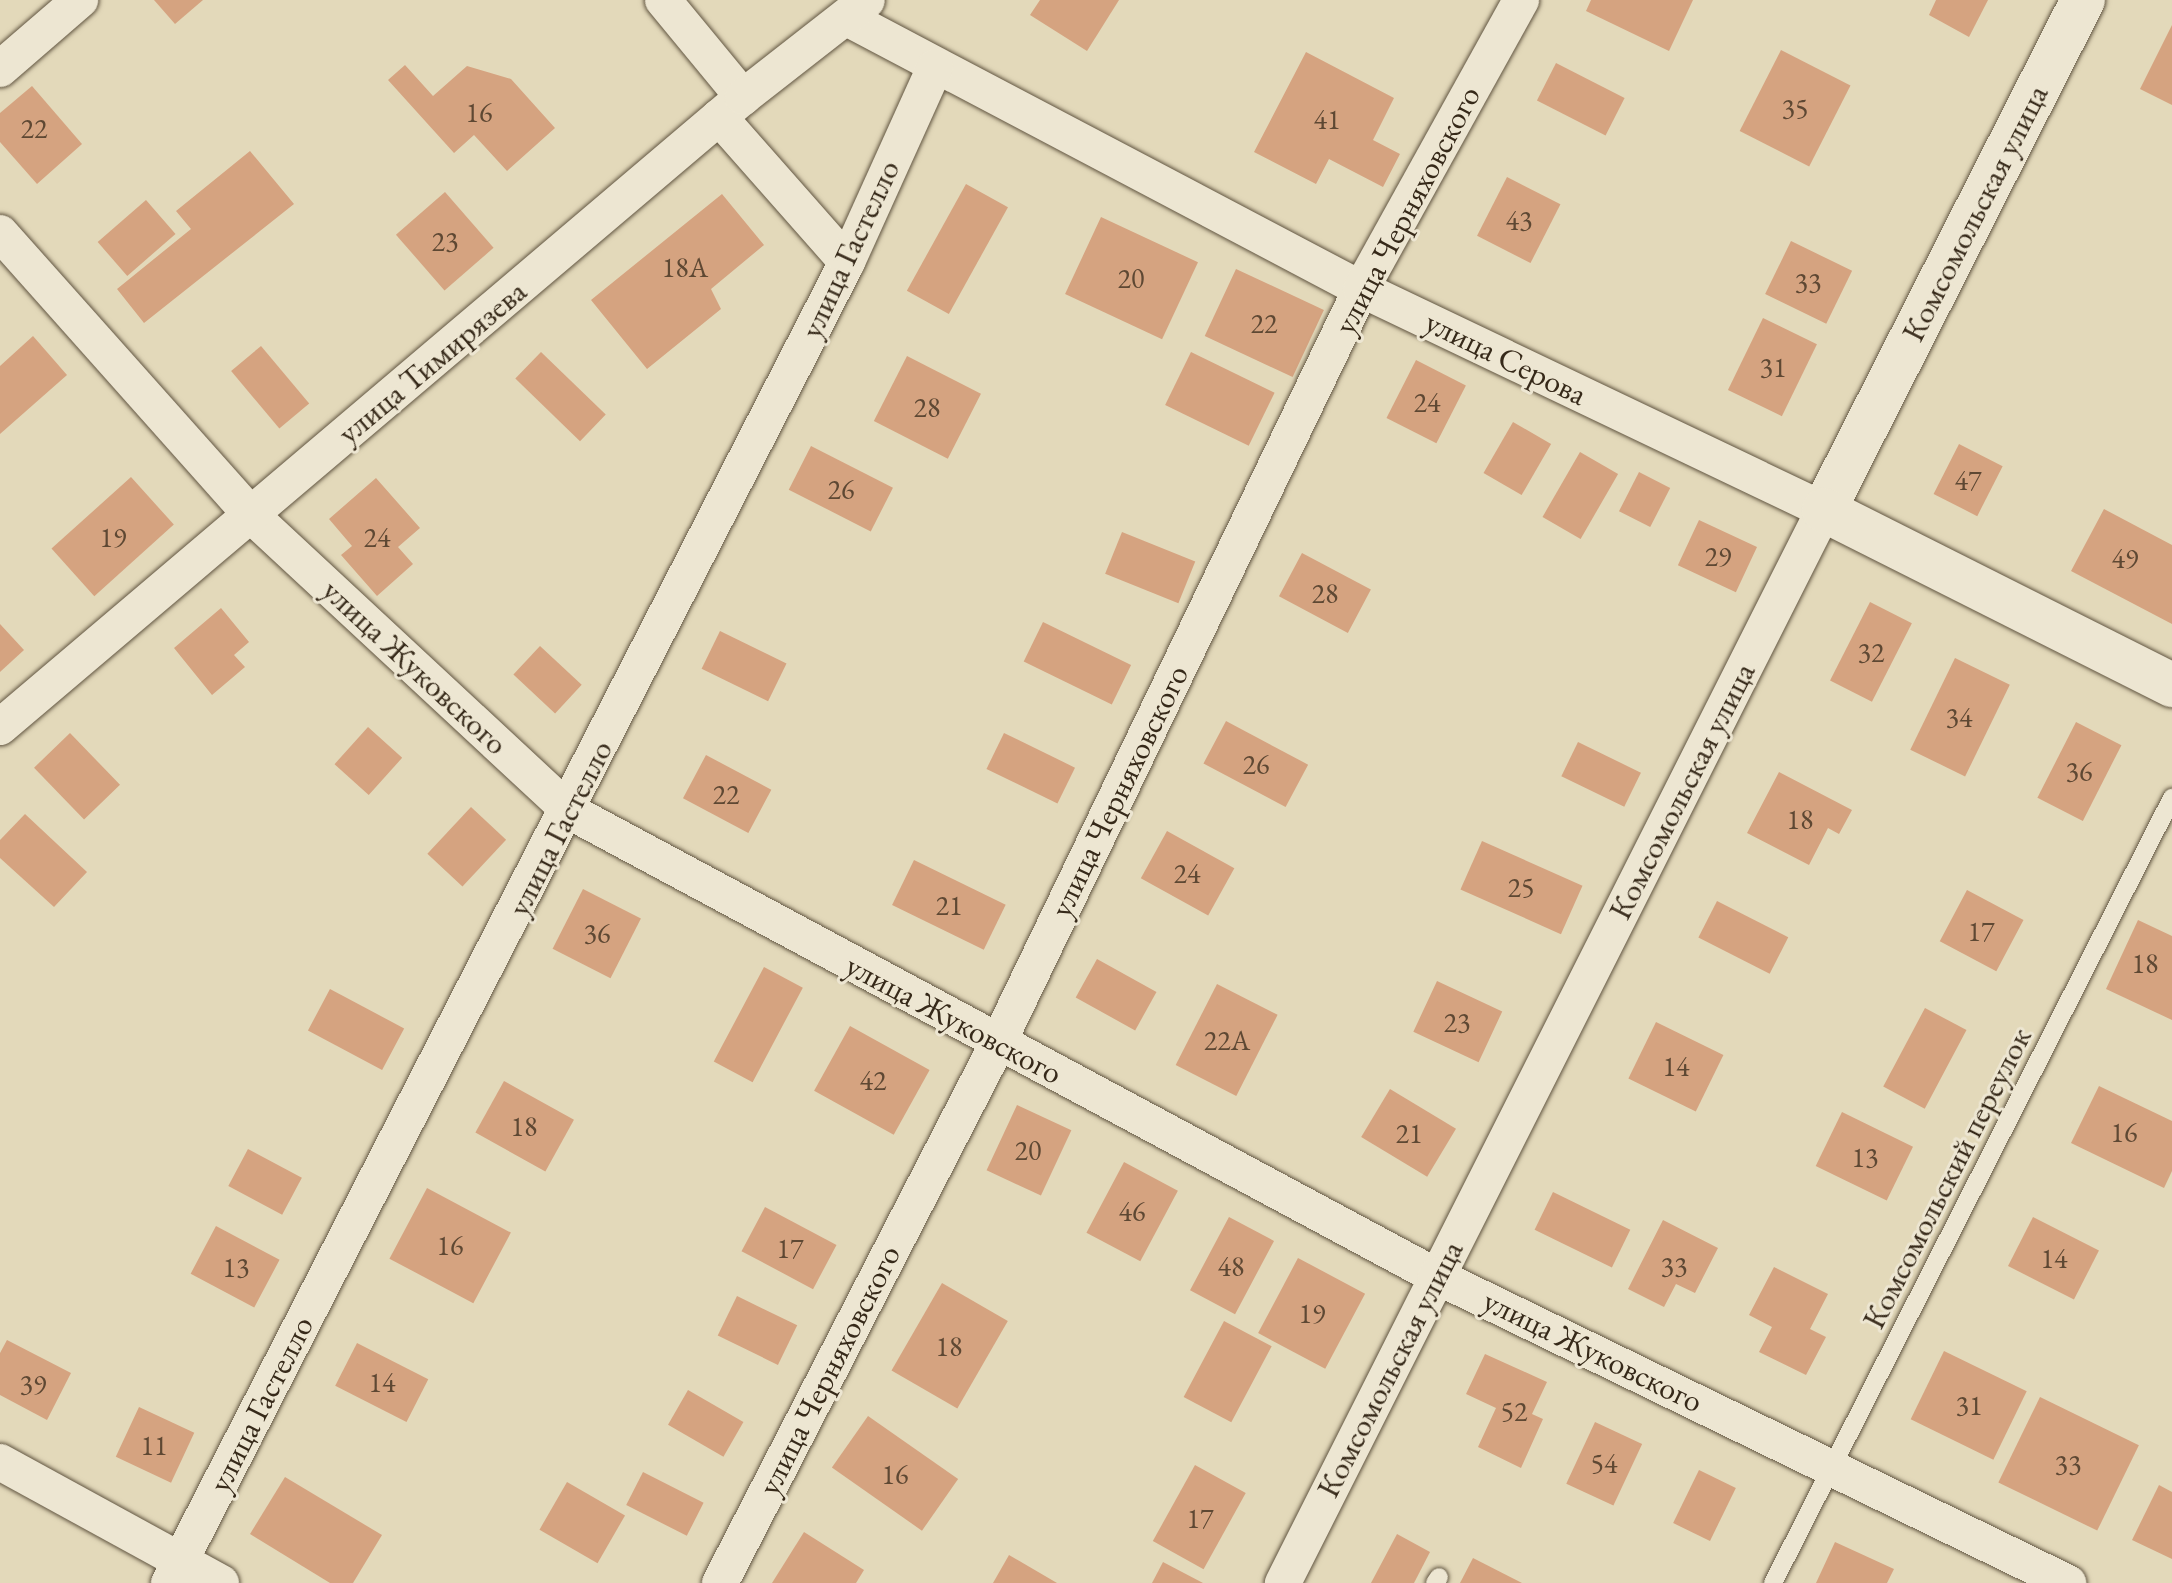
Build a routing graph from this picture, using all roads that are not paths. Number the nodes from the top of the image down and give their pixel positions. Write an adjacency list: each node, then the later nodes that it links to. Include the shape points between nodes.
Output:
1 (80, 0): 7 (street)
2 (663, 0): 8 (street)
3 (1521, 0): 11 (street, улица Черняховского)
4 (2083, 0): 12 (main road, Комсомольская улица)
5 (857, 9): 6 (street, улица Серова); 8 (street, улица Тимирязева)
6 (935, 67): 10 (street, улица Гастелло); 11 (street, улица Серова)
7 (0, 69)
8 (731, 107): 10 (street); 13 (street, улица Тимирязева)
9 (0, 233): 13 (street, улица Жуковского)
10 (847, 262): 17 (street, улица Гастелло)
11 (1361, 289): 12 (street, улица Серова); 18 (street, улица Черняховского)
12 (1824, 510): 14 (main road, улица Серова); 19 (street, Комсомольская улица)
13 (251, 515): 15 (street, улица Тимирязева); 17 (street, улица Жуковского)
14 (2172, 685)
15 (0, 727)
16 (2172, 798): 21 (lane, Комсомольский переулок)
17 (569, 811): 18 (street, улица Жуковского); 22 (street, улица Гастелло)
18 (998, 1043): 19 (street, улица Жуковского); 24 (street, улица Черняховского)
19 (1436, 1276): 21 (street, улица Жуковского); 25 (street, Комсомольская улица)
20 (0, 1462): 22 (street)
21 (1835, 1467): 26 (lane, Комсомольский переулок); 27 (street, улица Жуковского)
22 (175, 1572): 23 (street)
23 (221, 1583)
24 (720, 1583)
25 (1283, 1583)
26 (1773, 1583)
27 (2068, 1583)

